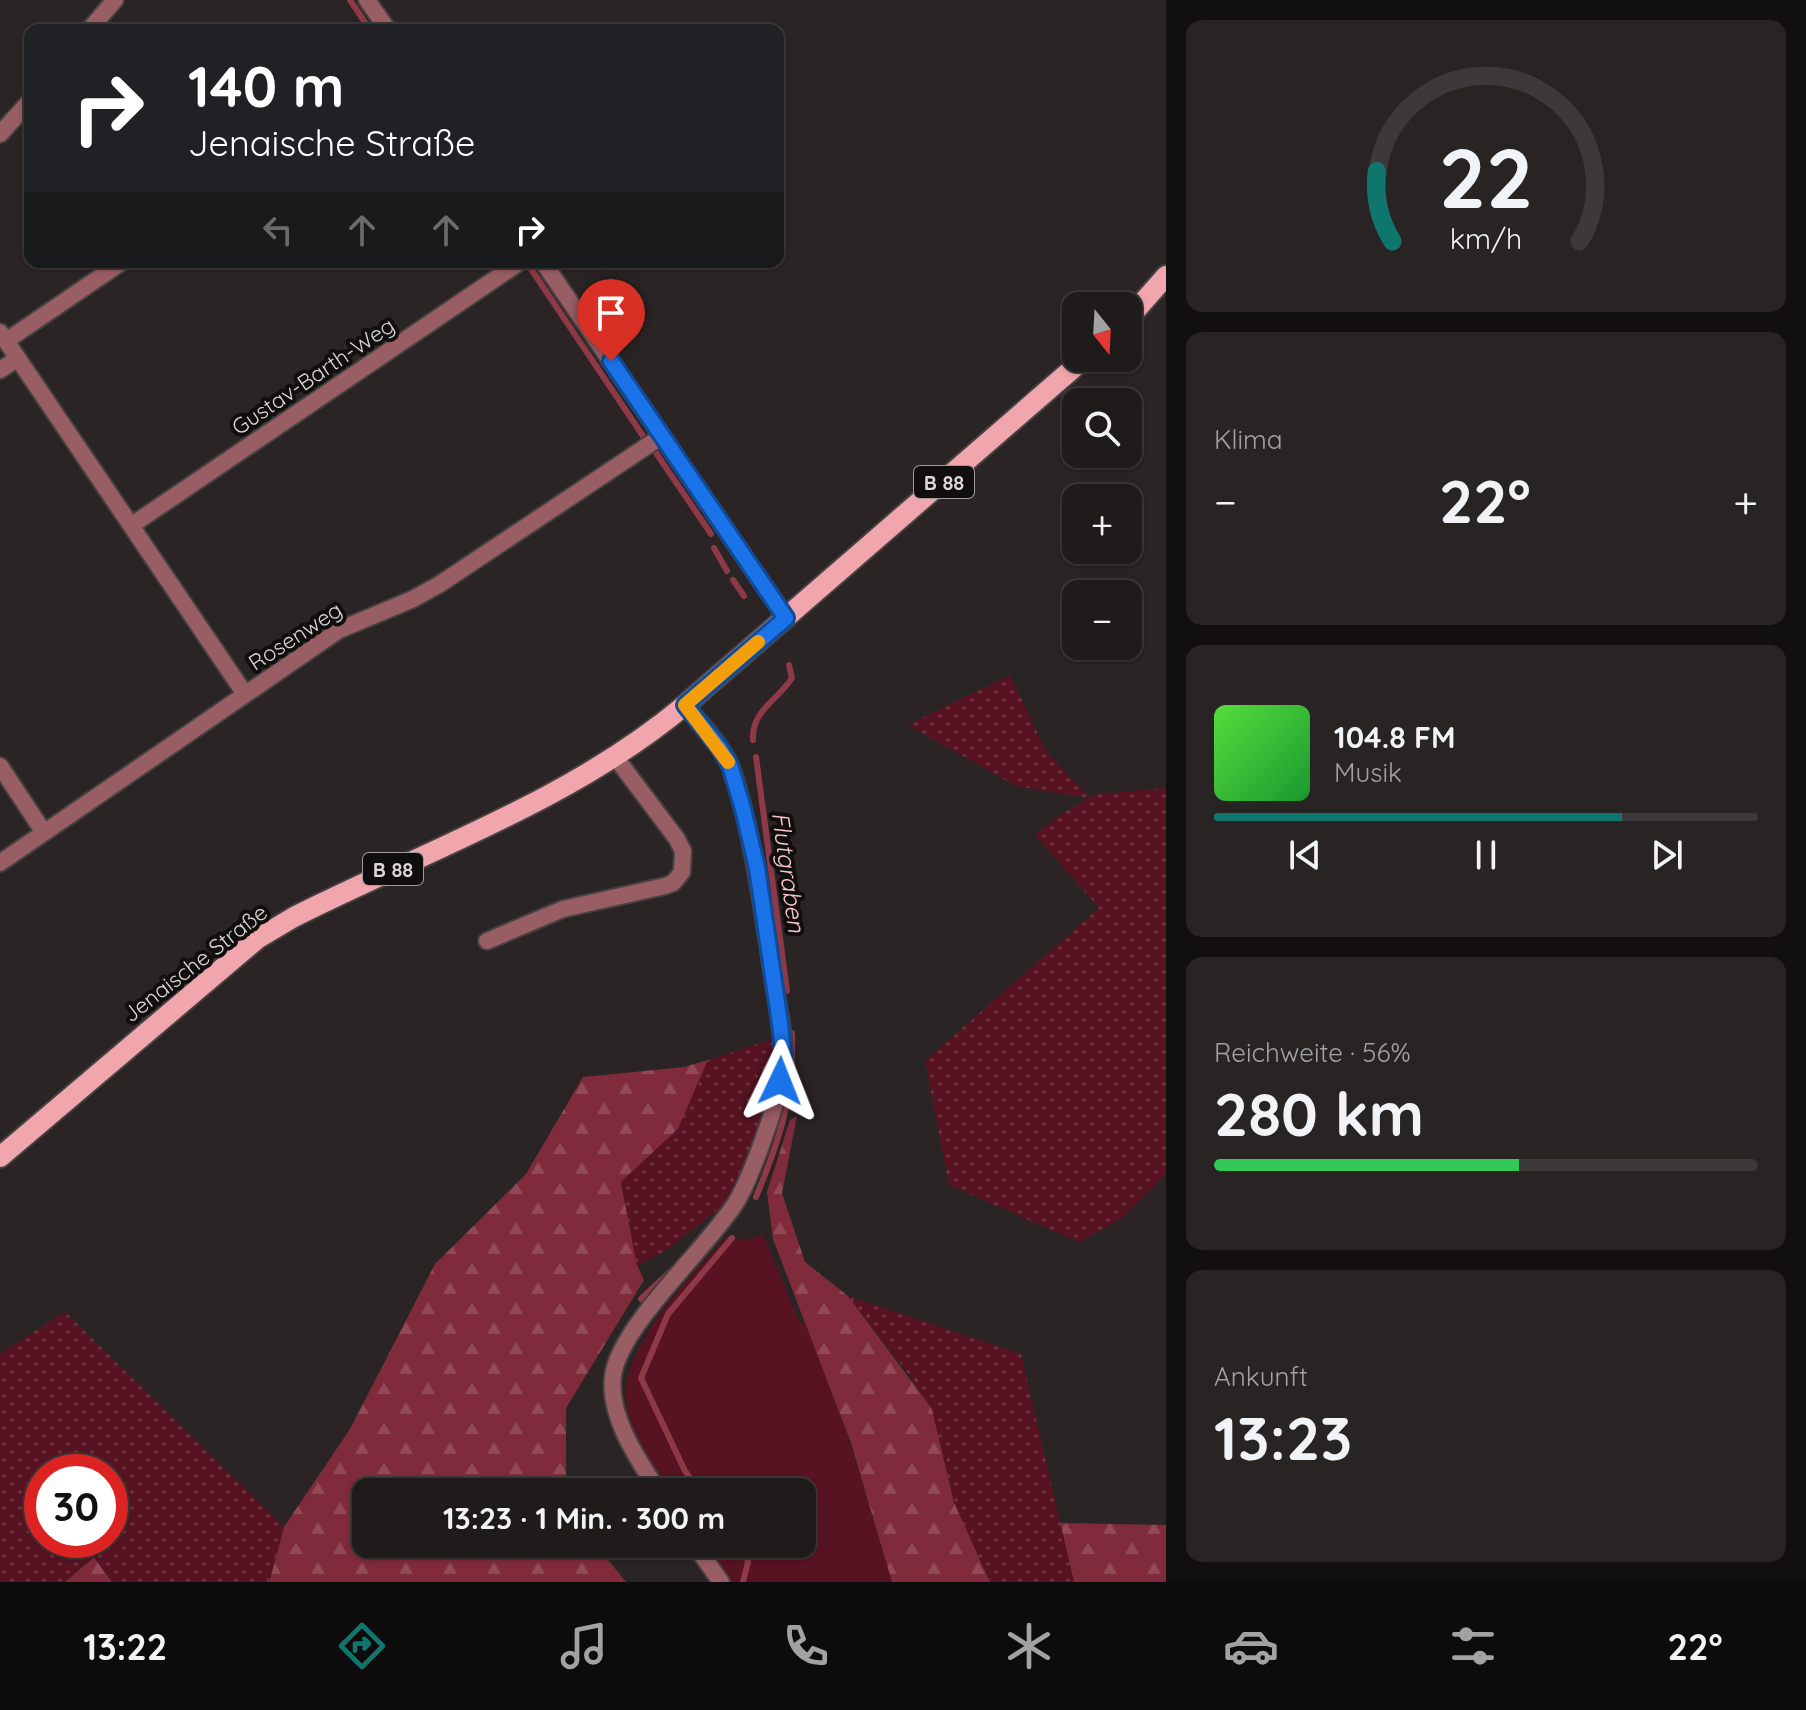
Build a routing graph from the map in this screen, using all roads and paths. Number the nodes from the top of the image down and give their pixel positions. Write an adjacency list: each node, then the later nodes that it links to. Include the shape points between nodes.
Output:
1 (115, 0): 3 (street)
2 (367, 0): 4 (street)
3 (94, 24)
4 (384, 24)
5 (24, 108): 6 (street)
6 (0, 134)
7 (112, 268): 12 (street)
8 (511, 268): 17 (street, Gustav-Barth-Weg)
9 (547, 268): 16 (street)
10 (1166, 276): 11 (main road)
11 (1142, 303)
12 (3, 337): 13 (street)
13 (17, 359): 14 (street); 17 (street)
14 (0, 370)
15 (1069, 372): 18 (main road, Jenaische Straße / B 88)
16 (662, 436): 18 (street); 19 (street, Rosenweg, via 440,584 339,630)
17 (132, 525): 19 (street)
18 (786, 618): 20 (main road, Jenaische Straße / B 88)
19 (245, 694): 23 (street, Rosenweg)
20 (685, 705): 21 (main road, Jenaische Straße / B 88); 27 (street, via 730,765 743,809 757,868 784,1061 776,1100 737,1200 648,1311 613,1373 612,1395 625,1432)
21 (616, 758): 25 (street, via 677,839 683,851 682,872 665,886 563,909); 26 (main road, Jenaische Straße / B 88, via 257,939)
22 (0, 766): 23 (street)
23 (43, 831): 24 (street, Rosenweg)
24 (0, 863)
25 (487, 941)
26 (0, 1157)
27 (651, 1478)
28 (704, 1558): 29 (street)
29 (721, 1582)

